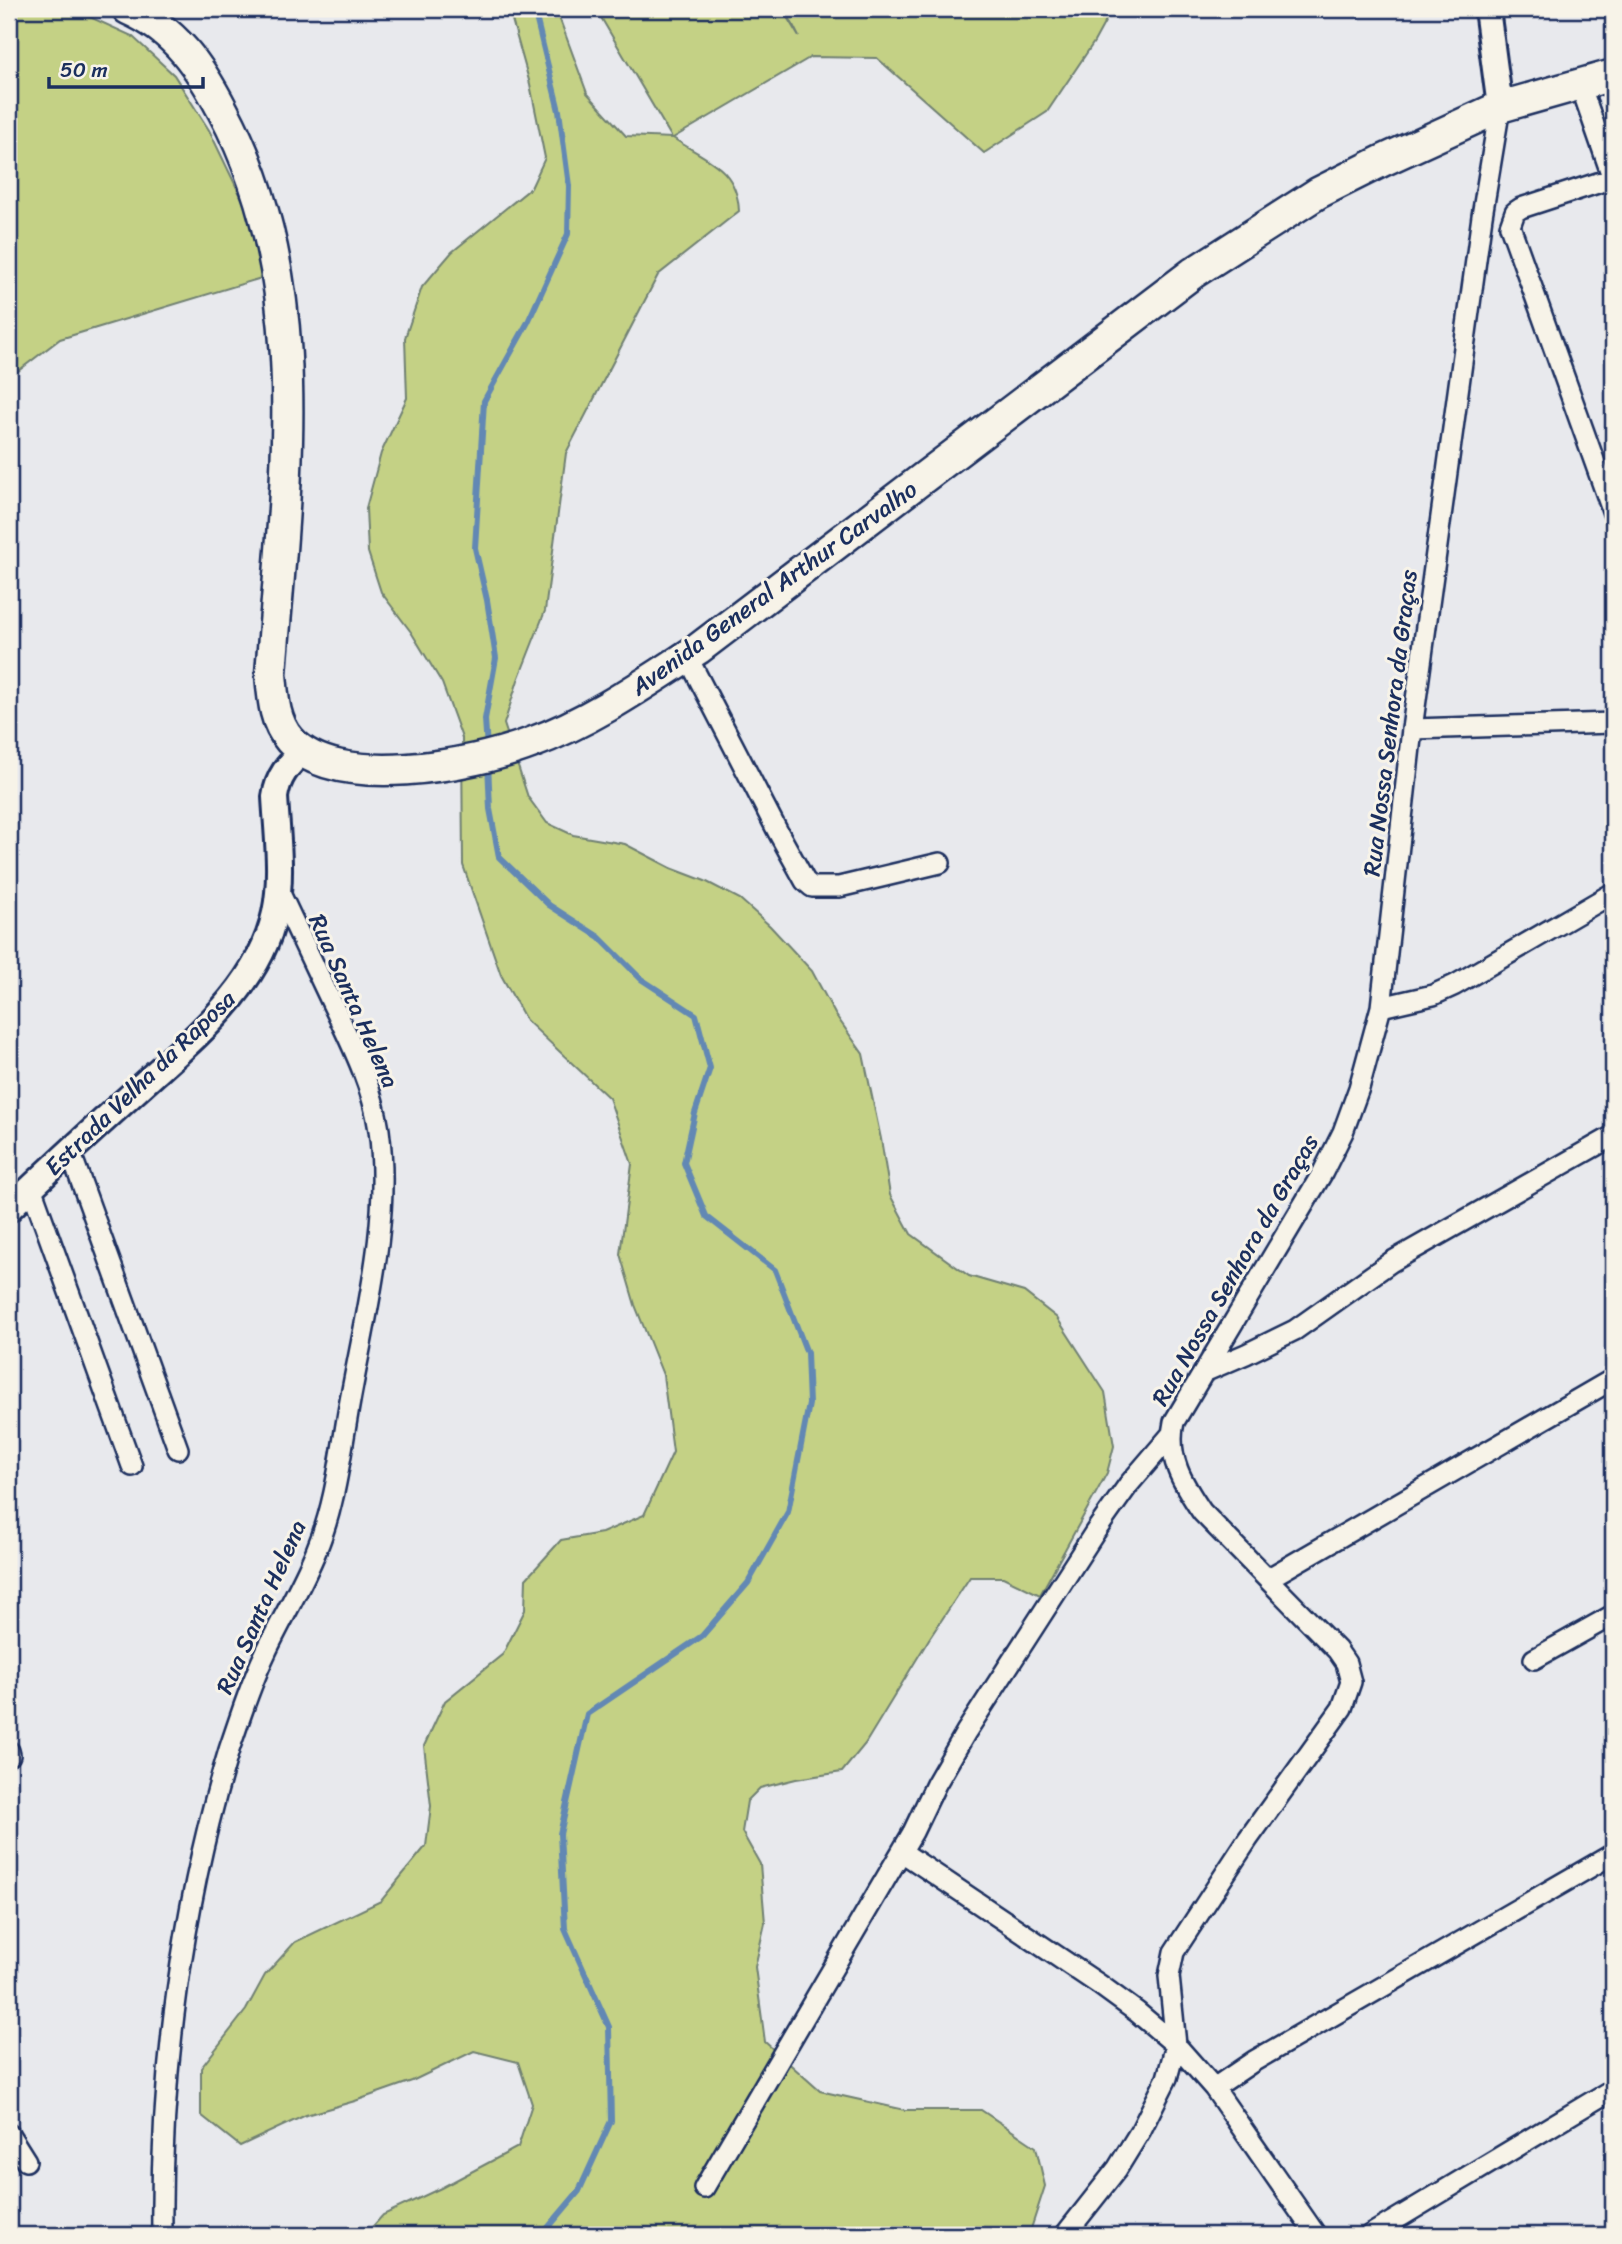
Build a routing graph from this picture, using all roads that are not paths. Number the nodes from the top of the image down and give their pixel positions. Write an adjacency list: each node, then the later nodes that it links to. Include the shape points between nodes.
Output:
1 (128, 9): 11 (main road, Avenida General Arthur Carvalho, via 176,40 203,72 232,127 272,240 286,342 288,407 271,674 279,723)
2 (1487, 9): 5 (street)
3 (1613, 75): 4 (main road, Avenida General Arthur Carvalho)
4 (1580, 84): 5 (main road, Avenida General Arthur Carvalho); 6 (street)
5 (1500, 107): 8 (main road, Avenida General Arthur Carvalho, via 1318,193 1193,273); 10 (street, Rua Nossa Senhora da Graças)
6 (1613, 178): 7 (street, via 1521,208 1510,226)
7 (1613, 513)
8 (687, 656): 11 (main road, Avenida General Arthur Carvalho, via 620,700 531,743 486,757 417,769 380,768 347,766); 12 (street, via 778,832 812,887 839,887)
9 (1613, 723): 10 (street)
10 (1412, 729): 15 (street, Rua Nossa Senhora da Graças)
11 (303, 751): 13 (street, Estrada Velha da Raposa, via 277,785)
12 (940, 863)
13 (279, 891): 17 (street, Estrada Velha da Raposa, via 267,939 238,990 200,1032); 36 (street, Rua Santa Helena, via 371,1093 380,1142 381,1203 331,1506 318,1548 244,1705 191,1907 167,2090)
14 (1613, 893): 15 (street, via 1455,985)
15 (1381, 1007): 20 (street, Rua Nossa Senhora da Graças, via 1343,1132)
16 (1613, 1136): 20 (street, via 1382,1268 1295,1330)
17 (70, 1151): 18 (street, Estrada Velha da Raposa); 23 (street)
18 (31, 1187): 19 (street, Estrada Velha da Raposa); 24 (street)
19 (9, 1209)
20 (1204, 1372): 22 (street, Rua Nossa Senhora da Graças)
21 (1613, 1379): 25 (street)
22 (1171, 1435): 25 (street, Rua Nossa Senhora da Graças, via 1176,1469 1202,1512); 28 (street, via 1102,1523 974,1720)
23 (178, 1449)
24 (132, 1466)
25 (1269, 1578): 30 (street, Rua Nossa Senhora da Graças, via 1337,1650 1351,1682 1342,1708 1174,1952 1169,1976)
26 (1613, 1615): 27 (street)
27 (1534, 1659)
28 (902, 1852): 30 (street, via 1100,1985); 35 (street)
29 (1613, 1854): 31 (street, via 1254,2060)
30 (1176, 2045): 31 (street); 37 (street, Rua Nossa Senhora da Graças, via 1167,2078 1141,2130)
31 (1214, 2088): 38 (street)
32 (1613, 2089): 39 (street)
33 (9, 2134): 34 (street)
34 (26, 2161)
35 (704, 2188)
36 (162, 2235)
37 (1065, 2235)
38 (1316, 2235)
39 (1370, 2235)

